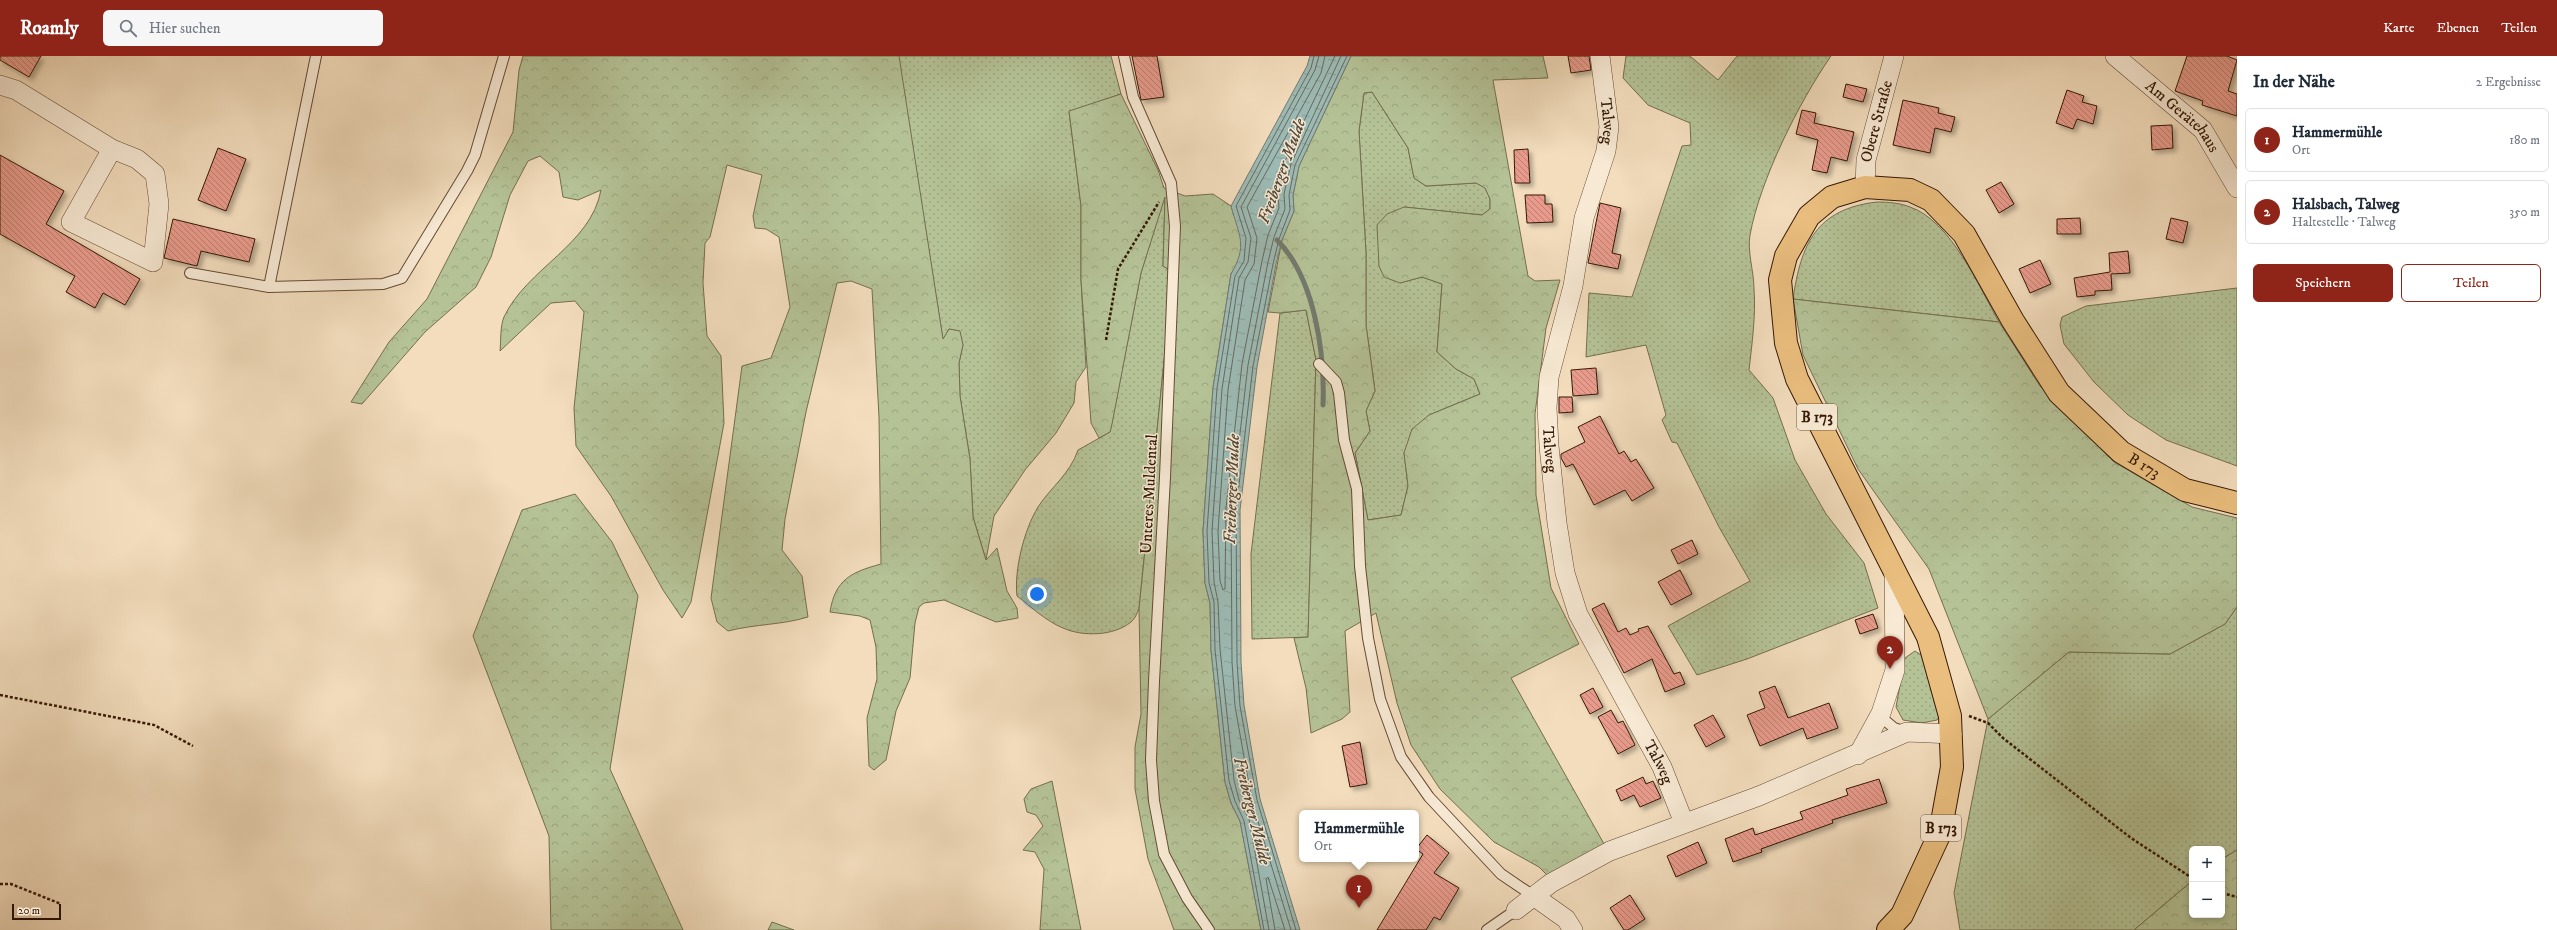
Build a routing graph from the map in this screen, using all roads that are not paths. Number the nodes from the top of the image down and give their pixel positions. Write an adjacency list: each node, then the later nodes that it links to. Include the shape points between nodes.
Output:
1 (316, 56): 12 (lane)
2 (504, 56): 12 (lane, via 470,166 402,278 383,284)
3 (1124, 56): 24 (lane, Unteres Muldental, via 1133,97 1171,183 1175,226 1152,760 1154,801 1164,854)
4 (1600, 56): 20 (street, Talweg, via 1609,127 1606,151 1584,218 1573,286 1549,377 1549,446 1557,524 1565,573 1578,614 1662,767)
5 (1894, 56): 9 (street, Obere Straße, via 1866,160)
6 (2115, 56): 10 (street, Am Gerätehaus, via 2203,130)
7 (0, 85): 8 (street, via 16,90)
8 (112, 149): 8 (street, via 71,222 153,262 159,204 155,174 137,159)
9 (1865, 187): 14 (main road, B 173 / B 173, via 1910,190 1931,200 1964,234 2059,392 2121,452 2185,490); 15 (main road, B 173 / B 173, via 1832,197 1809,216 1786,256 1780,280 1786,343 1797,379)
10 (2237, 188)
11 (190, 274): 12 (lane)
12 (270, 287)
13 (1319, 364): 21 (lane, via 1336,382 1339,393 1344,440 1356,490 1360,566 1368,638 1380,699 1400,757 1429,796 1501,874)
14 (2237, 503)
15 (1894, 567): 16 (street, via 1895,670); 17 (main road, B 173 / B 173, via 1928,637)
16 (1881, 713): 18 (lane, via 1886,724); 19 (street)
17 (1951, 725): 18 (street); 23 (main road, B 173 / B 173, via 1952,767 1940,833)
18 (1907, 732): 19 (street)
19 (1858, 755): 20 (street)
20 (1684, 823): 21 (street, via 1610,850 1551,883)
21 (1535, 897): 22 (street); 26 (street, via 1566,919)
22 (1516, 910): 25 (lane)
23 (1895, 923)
24 (1209, 930)
25 (1487, 930)
26 (1573, 930)

